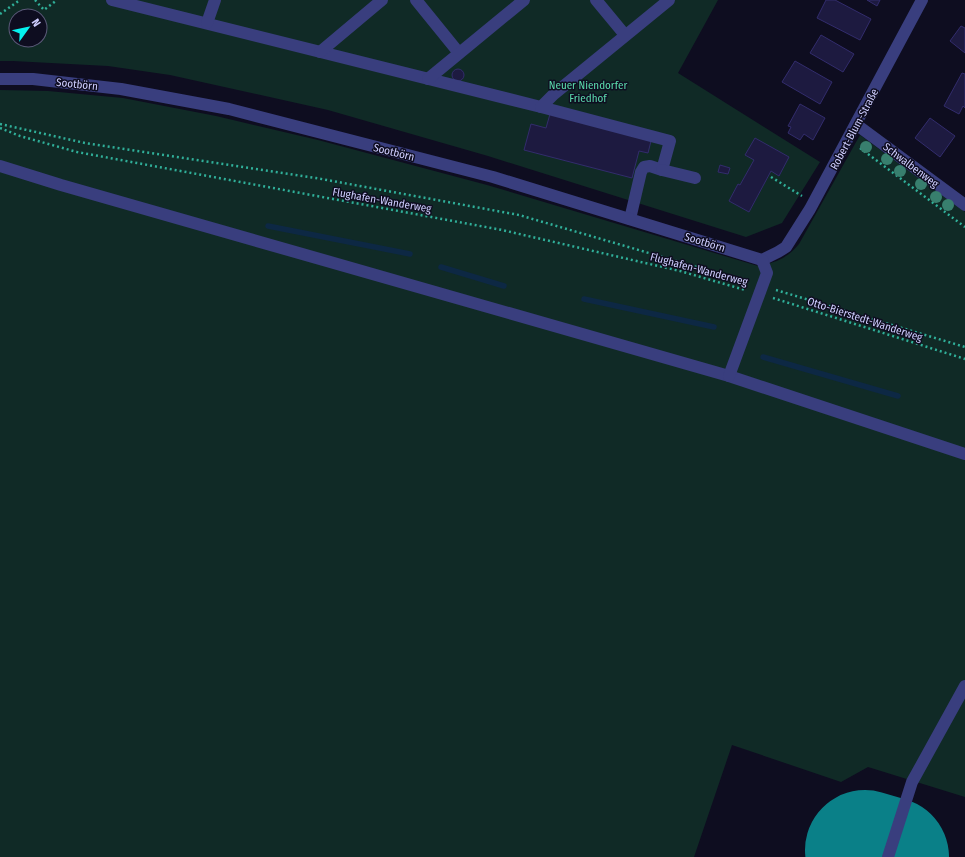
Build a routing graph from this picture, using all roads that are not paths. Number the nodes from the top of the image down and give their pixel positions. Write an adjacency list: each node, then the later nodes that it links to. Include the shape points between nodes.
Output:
1 (112, 0): 9 (street)
2 (215, 0): 9 (street)
3 (382, 0): 11 (street)
4 (416, 0): 12 (street)
5 (524, 0): 12 (street)
6 (596, 0): 10 (street)
7 (669, 0): 10 (street)
8 (922, 0): 16 (street, Robert-Blum-Straße)
9 (207, 23): 11 (street)
10 (626, 36): 15 (street, via 554,94)
11 (320, 52): 14 (street)
12 (460, 53): 14 (street)
13 (0, 79): 21 (street, Sootbörn, via 33,79 121,89 229,109 493,177)
14 (428, 79): 15 (street)
15 (541, 108): 18 (street, via 670,141)
16 (857, 124): 20 (street, Schwalbenweg); 22 (street, Robert-Blum-Straße, via 814,203 786,247)
17 (0, 166): 23 (street)
18 (662, 170): 19 (street); 21 (street, via 644,167)
19 (695, 178)
20 (965, 205)
21 (630, 219): 22 (street, Sootbörn)
22 (762, 260): 23 (street, via 767,273)
23 (729, 376): 24 (street)
24 (965, 454)
25 (965, 686): 26 (street, via 912,782)
26 (888, 857)

